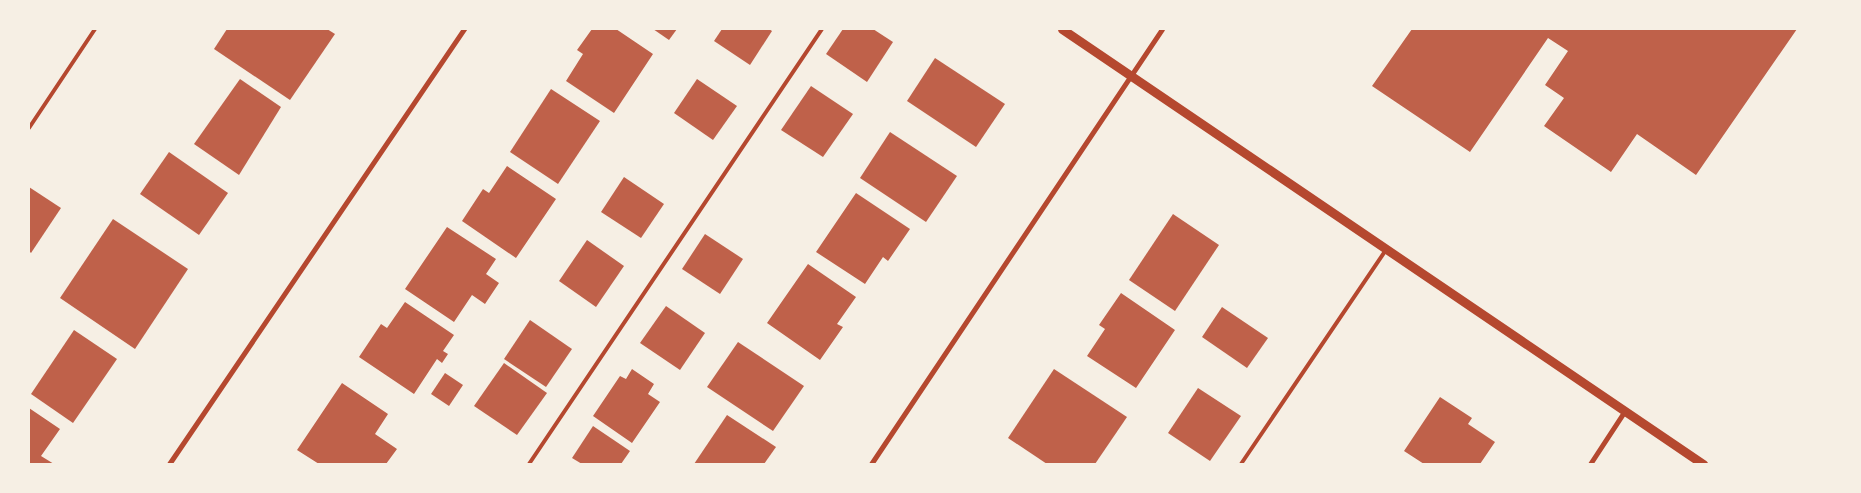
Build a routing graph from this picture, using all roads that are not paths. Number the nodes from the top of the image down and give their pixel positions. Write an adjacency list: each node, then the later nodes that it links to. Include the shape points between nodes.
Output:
1 (95, 29): 7 (lane)
2 (464, 29): 10 (street)
3 (822, 29): 11 (lane)
4 (1062, 29): 6 (street)
5 (1162, 29): 6 (street)
6 (1131, 75): 8 (street); 12 (street)
7 (29, 128)
8 (1387, 248): 9 (street); 13 (lane)
9 (1624, 412): 14 (street); 15 (street)
10 (169, 464)
11 (529, 464)
12 (871, 464)
13 (1241, 464)
14 (1590, 464)
15 (1703, 464)

